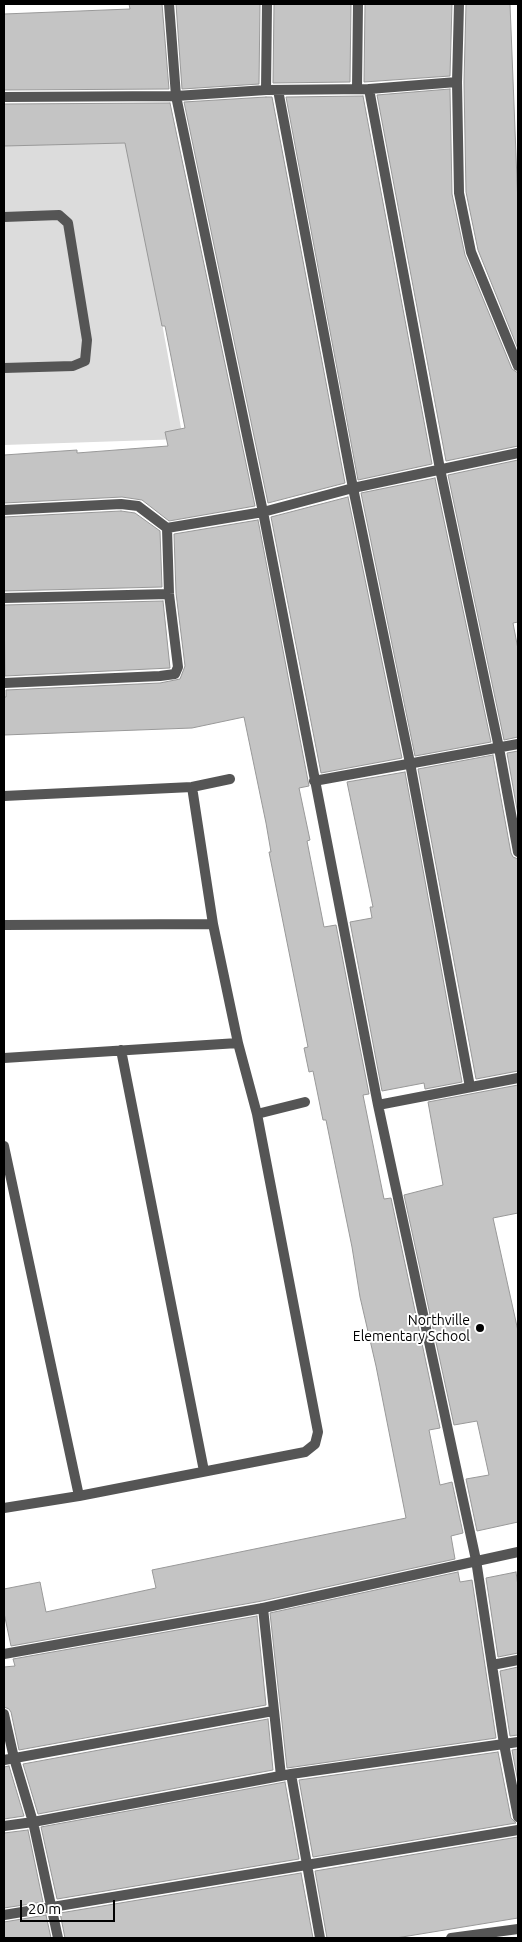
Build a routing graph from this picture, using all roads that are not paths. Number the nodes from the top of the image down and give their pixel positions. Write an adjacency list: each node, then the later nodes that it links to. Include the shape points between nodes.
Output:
1 (169, 4): 10 (street)
2 (267, 4): 8 (street)
3 (358, 4): 6 (street)
4 (459, 4): 5 (street)
5 (457, 82): 7 (street); 13 (street, via 458,193 471,252)
6 (357, 88): 7 (street); 9 (street)
7 (369, 89): 16 (street)
8 (266, 90): 9 (street); 10 (street)
9 (278, 90): 17 (street)
10 (176, 96): 11 (street); 19 (street)
11 (4, 98)
12 (4, 217): 14 (street, via 59,215 68,223 86,340 85,361 73,366)
13 (518, 366)
14 (4, 368)
15 (518, 453): 16 (street)
16 (440, 469): 17 (street); 25 (street)
17 (353, 488): 19 (street); 26 (street)
18 (4, 510): 20 (street, via 121,504 138,506)
19 (263, 512): 20 (street); 28 (street)
20 (167, 528): 21 (street)
21 (169, 594): 22 (street); 23 (street, via 178,667 175,674)
22 (4, 598)
23 (4, 683)
24 (518, 744): 25 (street)
25 (499, 748): 26 (street); 31 (street)
26 (410, 763): 28 (street); 38 (street)
27 (230, 779): 29 (street)
28 (314, 781): 40 (street)
29 (192, 787): 30 (street); 33 (street)
30 (4, 796)
31 (518, 852)
32 (4, 924): 33 (street)
33 (213, 924): 34 (street)
34 (238, 1043): 35 (street); 41 (street)
35 (121, 1050): 36 (street); 43 (street)
36 (4, 1058)
37 (518, 1078): 38 (street)
38 (470, 1087): 40 (street)
39 (305, 1102): 41 (street)
40 (378, 1105): 47 (street)
41 (258, 1114): 43 (street, via 318,1432 315,1444 305,1452)
42 (4, 1146): 44 (street)
43 (204, 1471): 44 (street)
44 (79, 1496): 45 (street)
45 (4, 1508)
46 (518, 1552): 47 (street)
47 (476, 1560): 48 (street); 51 (street)
48 (263, 1608): 49 (street); 52 (street)
49 (4, 1654)
50 (518, 1660): 51 (street)
51 (492, 1665): 55 (street)
52 (273, 1711): 56 (street); 58 (street)
53 (4, 1714): 56 (street)
54 (518, 1742): 55 (street)
55 (504, 1744): 57 (street); 59 (street)
56 (9, 1759): 60 (street)
57 (291, 1774): 58 (street); 63 (street)
58 (280, 1776): 60 (street)
59 (518, 1817)
60 (33, 1822): 61 (street); 64 (street)
61 (4, 1826)
62 (518, 1830): 63 (street)
63 (306, 1864): 64 (street); 68 (street)
64 (50, 1906): 65 (street); 67 (street)
65 (4, 1915)
66 (518, 1928): 69 (street)
67 (58, 1938)
68 (320, 1938)
69 (451, 1938)

